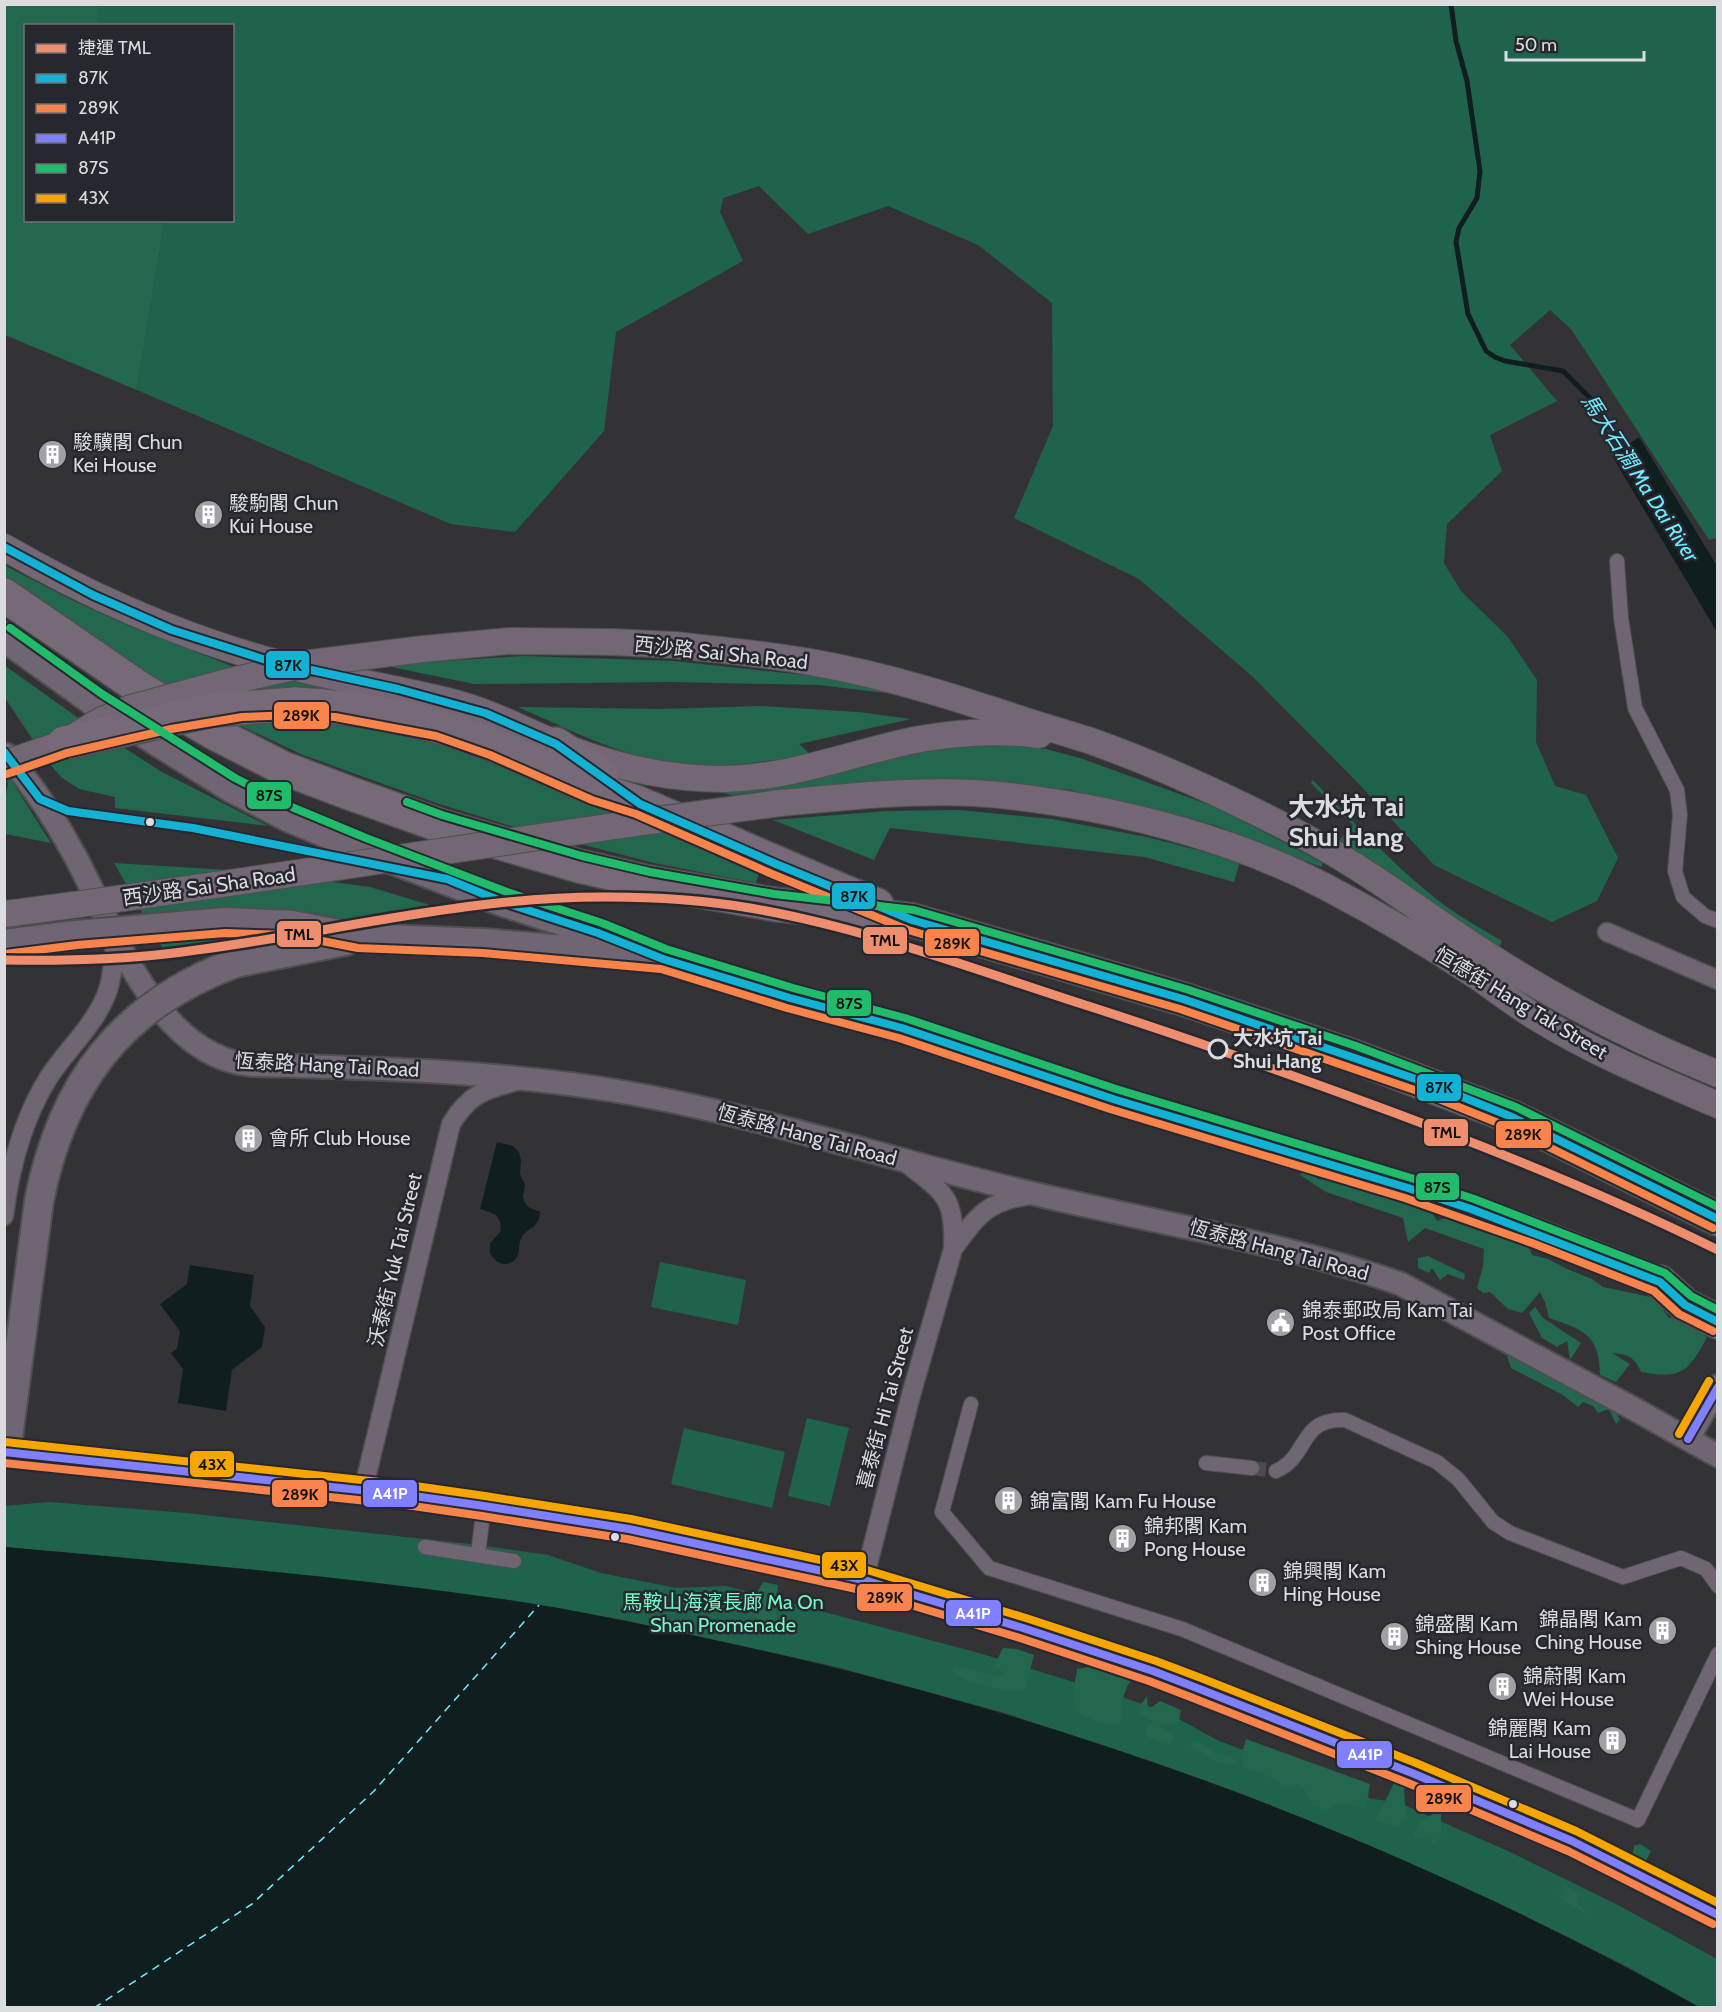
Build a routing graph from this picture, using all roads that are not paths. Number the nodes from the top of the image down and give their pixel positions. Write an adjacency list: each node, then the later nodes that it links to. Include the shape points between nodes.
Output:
1 (4, 547): 7 (main road, via 93,595 172,630 266,660 460,704)
2 (1617, 561): 13 (street, via 1635,708 1677,790 1680,815 1675,871 1683,897 1705,916)
3 (4, 595): 12 (highway, via 141,689 214,733 283,768 352,794 439,825 648,882 772,904)
4 (4, 637): 19 (main road, via 96,703 230,787 290,818 503,902)
5 (1082, 740): 6 (main road, 西沙路 Sai Sha Road, bridge, via 932,690 816,663 674,645 510,641 311,663 227,682 131,708); 7 (main road, via 980,732 910,742 762,777 724,778 648,771); 10 (main road, 西沙路 Sai Sha Road, via 1174,775 1284,827 1358,868)
6 (64, 743): 8 (main road, 西沙路 Sai Sha Road, bridge); 9 (highway, bridge, via 242,707 313,705 397,717 464,734 596,790)
7 (556, 744): 9 (highway)
8 (5, 756): 17 (street, 恆泰路 Hang Tai Road, via 25,777 57,825)
9 (640, 804): 12 (highway)
10 (1406, 901): 21 (main road, 恒德街 Hang Tak Street, via 1568,1005 1634,1039)
11 (4, 914): 14 (main road, 西沙路 Sai Sha Road, bridge, via 781,802 879,794 972,793 1036,799 1174,827 1255,855 1322,885)
12 (912, 920): 27 (highway, via 1183,999 1353,1056 1522,1121)
13 (1718, 921)
14 (1393, 925): 23 (main road, 恒德街 Hang Tak Street, via 1582,1044)
15 (1607, 932): 20 (street)
16 (359, 938): 18 (main road, bridge, via 292,925 225,922); 19 (main road, via 484,943); 35 (main road, bridge, via 235,963 195,980 133,1022 102,1054 77,1091 50,1154 39,1201)
17 (115, 940): 22 (street, 恆泰路 Hang Tai Road, via 171,1023 196,1046 225,1060 246,1065 435,1071); 26 (street, via 111,981 103,1003 49,1077 25,1128)
18 (4, 944)
19 (663, 959): 29 (main road, via 902,1028 1113,1099 1408,1188)
20 (1718, 980)
21 (1718, 1074)
22 (521, 1079): 24 (street, 恆泰路 Hang Tai Road, via 621,1092 718,1111); 40 (street, 沃泰街 Yuk Tai Street, via 480,1092 451,1124)
23 (1718, 1105)
24 (903, 1161): 25 (street, 恆泰路 Hang Tai Road); 28 (street, 喜泰街 Hi Tai Street, via 947,1201 954,1226)
25 (1037, 1195): 28 (street, 喜泰街 Hi Tai Street, via 994,1204 975,1220); 34 (street, 恆泰路 Hang Tai Road, via 1267,1245 1401,1284)
26 (4, 1216)
27 (1718, 1219)
28 (953, 1249): 45 (street, 喜泰街 Hi Tai Street)
29 (1659, 1282): 30 (highway); 31 (highway, via 1685,1305)
30 (1718, 1307)
31 (1718, 1323)
32 (1718, 1386): 34 (street)
33 (971, 1404): 47 (street, via 942,1512 989,1568 1182,1629 1638,1820)
34 (1688, 1439): 36 (street, 恆泰路 Hang Tai Road)
35 (5, 1452): 40 (street)
36 (1718, 1456)
37 (1206, 1463): 38 (street)
38 (1252, 1468)
39 (1276, 1471): 46 (street, via 1298,1453 1317,1426 1330,1419 1345,1420 1437,1462 1458,1479 1493,1522 1510,1533 1623,1577 1681,1558 1706,1569)
40 (363, 1491): 41 (street)
41 (484, 1506): 43 (street); 45 (street, via 629,1529)
42 (424, 1547): 43 (street)
43 (478, 1554): 44 (street)
44 (514, 1561)
45 (864, 1580): 48 (street, via 1023,1628 1197,1688 1562,1837)
46 (1718, 1586)
47 (1718, 1653)
48 (1718, 1914)

